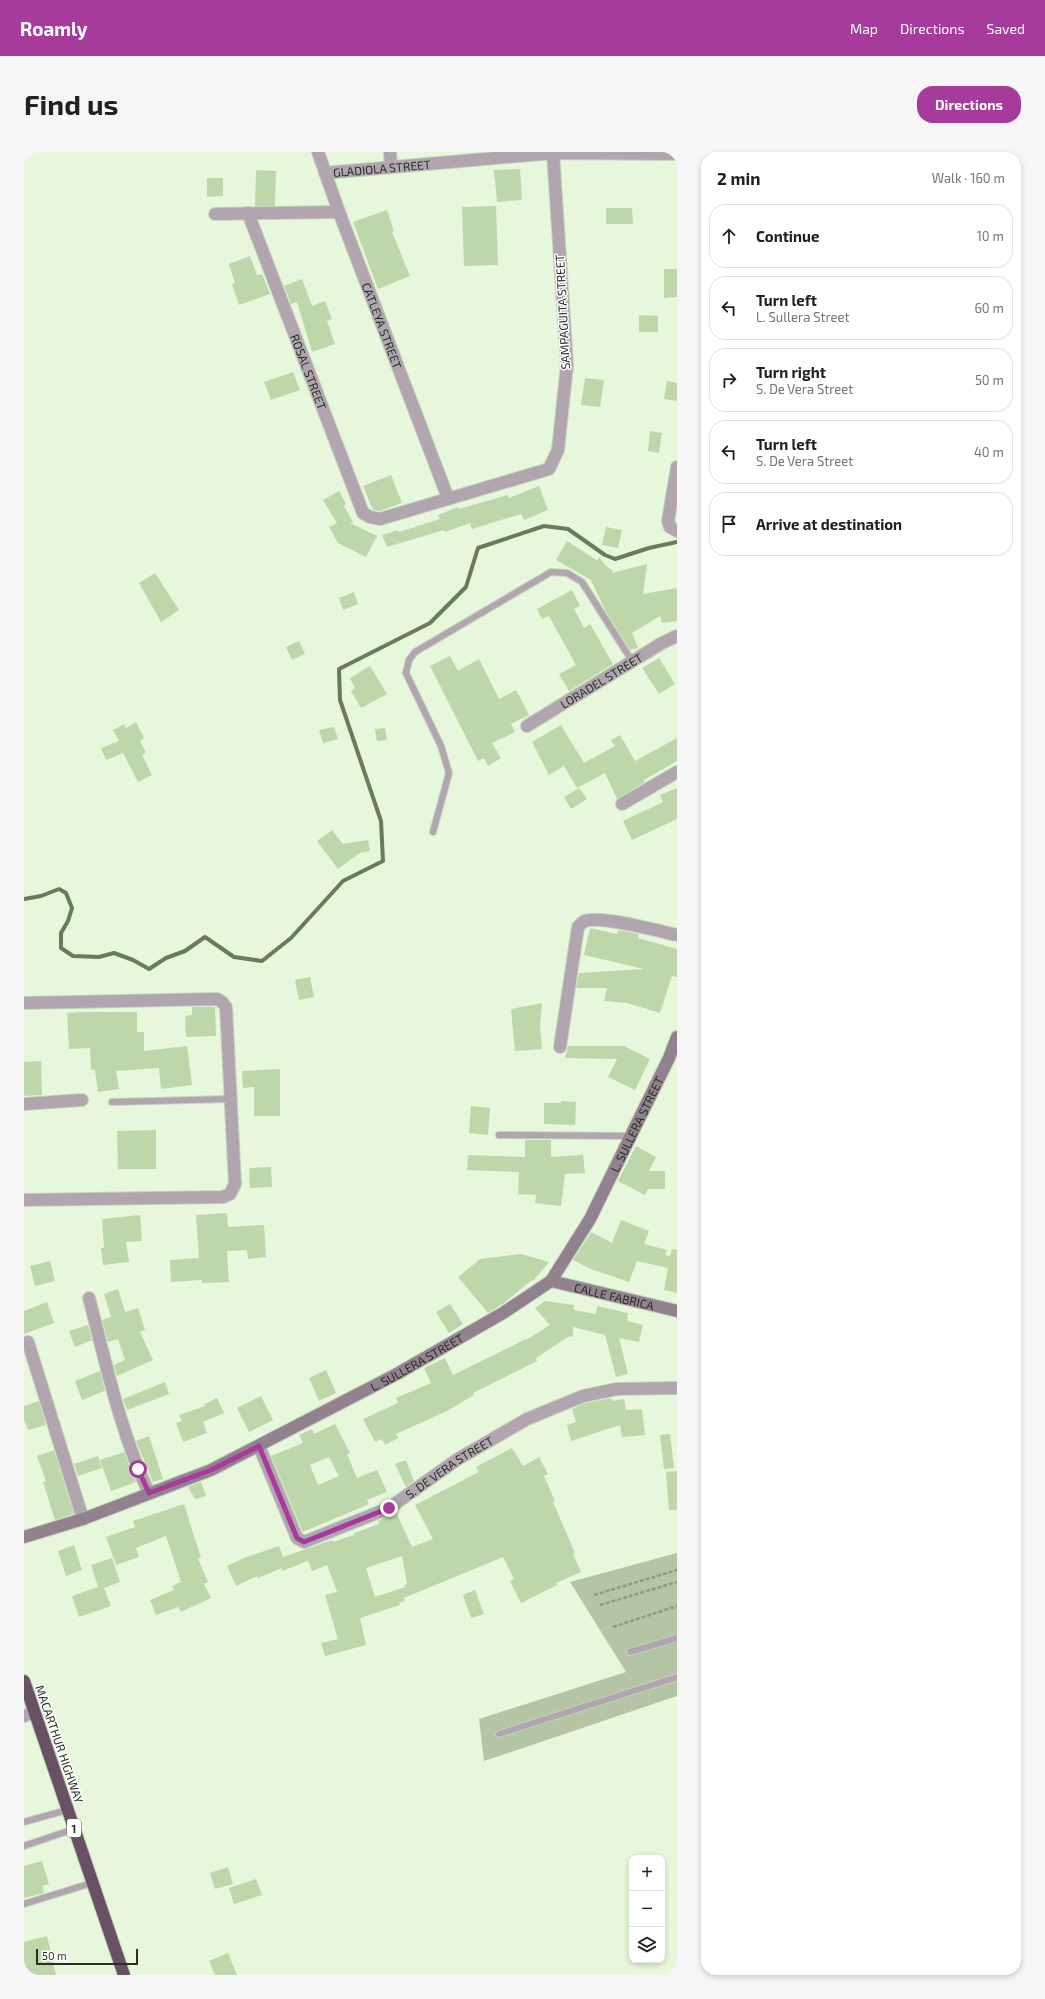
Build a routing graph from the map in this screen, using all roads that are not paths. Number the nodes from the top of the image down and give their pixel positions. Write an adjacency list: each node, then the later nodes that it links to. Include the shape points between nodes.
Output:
1 (318, 152): 8 (street, CATLEYA STREET)
2 (390, 152): 7 (street)
3 (553, 153): 4 (street, GLADIOLA STREET); 6 (street, GLADIOLA STREET); 13 (street, SAMPAGUITA STREET, via 567,365 558,450 549,469)
4 (639, 153): 5 (street, GLADIOLA STREET)
5 (677, 154)
6 (474, 156): 7 (street, GLADIOLA STREET)
7 (391, 167): 8 (street, GLADIOLA STREET)
8 (326, 172): 9 (street, CATLEYA STREET)
9 (339, 212): 10 (street); 13 (street, CATLEYA STREET)
10 (248, 213): 11 (street); 13 (street, ROSAL STREET, via 363,513 380,519)
11 (215, 214)
12 (677, 467): 14 (street, via 668,522)
13 (448, 498)
14 (674, 529)
15 (677, 636): 16 (street, LORADEL STREET)
16 (632, 661): 17 (street, LORADEL STREET); 20 (lane, via 582,582 567,573 557,571 551,572 415,652 409,660 406,673 442,746 448,773)
17 (527, 726)
18 (677, 772): 19 (street)
19 (622, 804)
20 (433, 832)
21 (677, 935): 24 (street, via 613,921 590,920 581,924 578,927)
22 (24, 1003): 25 (street, via 217,999 226,1008)
23 (677, 1037): 30 (street, L. SULLERA STREET)
24 (560, 1047)
25 (230, 1099): 27 (lane); 31 (street, via 235,1184 230,1194 223,1197)
26 (82, 1100): 28 (street)
27 (112, 1102)
28 (24, 1104)
29 (499, 1135): 30 (lane)
30 (631, 1136): 32 (street, L. SULLERA STREET, via 590,1219)
31 (24, 1200)
32 (552, 1280): 34 (street, CALLE FABRICA); 37 (street, L. SULLERA STREET, via 503,1313 395,1375)
33 (89, 1298): 38 (street, via 111,1384 138,1469)
34 (677, 1311)
35 (28, 1342): 39 (street)
36 (677, 1388): 37 (street, S. DE VERA STREET, via 617,1389 583,1396 534,1416 458,1459 389,1508 304,1542 297,1538)
37 (259, 1446): 38 (street, L. SULLERA STREET, via 211,1470)
38 (149, 1493): 39 (street, L. SULLERA STREET)
39 (83, 1519): 40 (street, L. SULLERA STREET)
40 (24, 1537)
41 (677, 1638): 42 (lane)
42 (630, 1652)
43 (677, 1677): 46 (lane)
44 (24, 1681): 45 (highway, MACARTHUR HIGHWAY / 1)
45 (29, 1714): 47 (highway, MACARTHUR HIGHWAY / 1)
46 (499, 1734)
47 (68, 1810): 48 (lane); 49 (highway, MACARTHUR HIGHWAY / 1)
48 (24, 1822)
49 (74, 1829): 50 (lane); 51 (highway, MACARTHUR HIGHWAY / 1)
50 (24, 1846)
51 (92, 1883): 52 (lane); 53 (highway, MACARTHUR HIGHWAY / 1)
52 (24, 1904)
53 (124, 1975)

